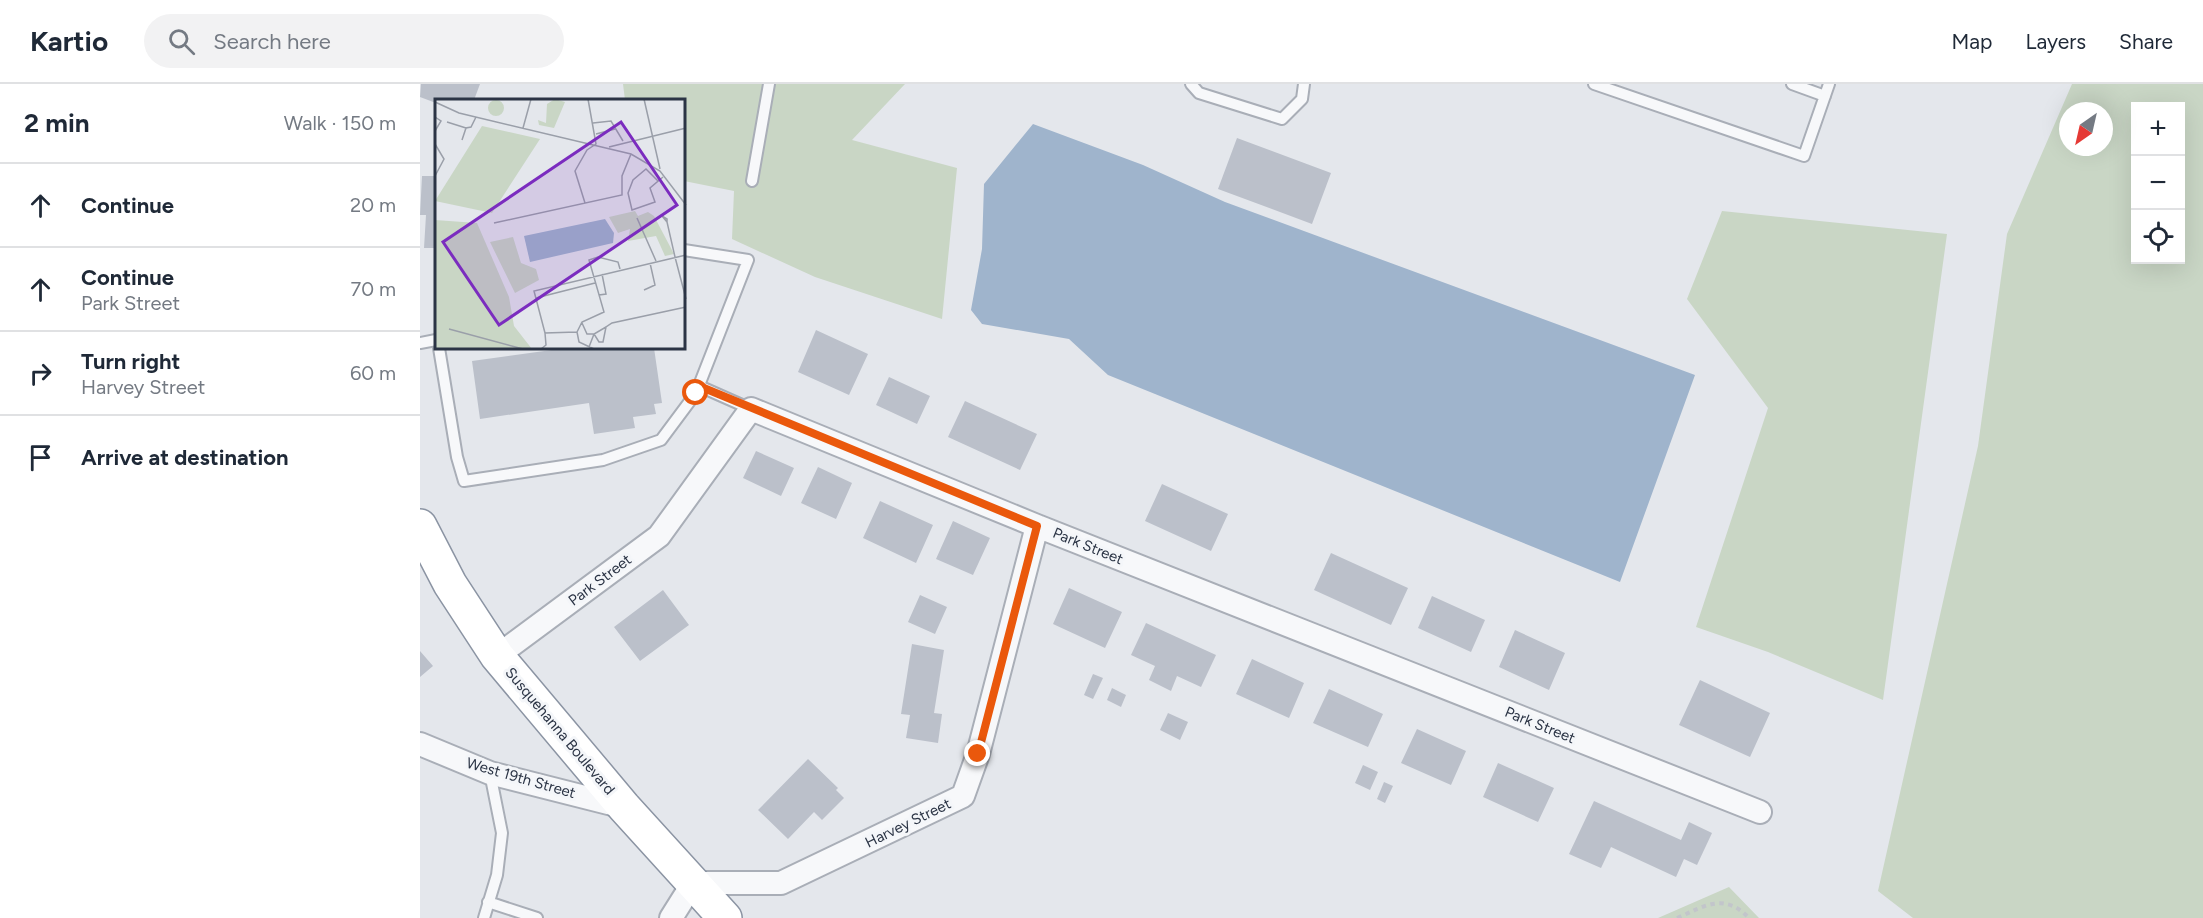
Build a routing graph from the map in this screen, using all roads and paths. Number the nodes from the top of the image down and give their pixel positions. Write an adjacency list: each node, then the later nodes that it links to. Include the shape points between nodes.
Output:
1 (769, 84): 8 (lane)
2 (1191, 84): 3 (lane, via 1200,93 1282,118 1302,99)
3 (1304, 84)
4 (1594, 84): 7 (lane, via 1804,156)
5 (1792, 84): 7 (lane)
6 (1829, 84): 7 (lane)
7 (1825, 96)
8 (752, 181)
9 (686, 250): 13 (lane, via 748,260)
10 (435, 340): 11 (lane)
11 (420, 342)
12 (438, 350): 13 (lane, via 464,481 603,460 661,440)
13 (699, 386): 14 (lane)
14 (751, 409): 16 (street, Park Street); 17 (street, Park Street, via 659,536)
15 (420, 526): 17 (highway, Susquehanna Boulevard, via 450,584)
16 (1037, 526): 21 (street, Park Street); 22 (street, Harvey Street, via 978,754 963,796 781,883)
17 (497, 656): 20 (highway, Susquehanna Boulevard)
18 (420, 744): 19 (street, West 19th Street)
19 (490, 773): 20 (street, West 19th Street); 23 (lane, via 502,833 497,875)
20 (624, 807): 22 (highway, Susquehanna Boulevard)
21 (1760, 812)
22 (693, 883): 26 (street); 27 (highway, Susquehanna Boulevard)
23 (488, 902): 24 (lane); 25 (lane)
24 (484, 918)
25 (537, 918)
26 (671, 918)
27 (726, 918)
28 (1677, 918): 29 (path, via 1712,903 1729,903)
29 (1749, 918)

